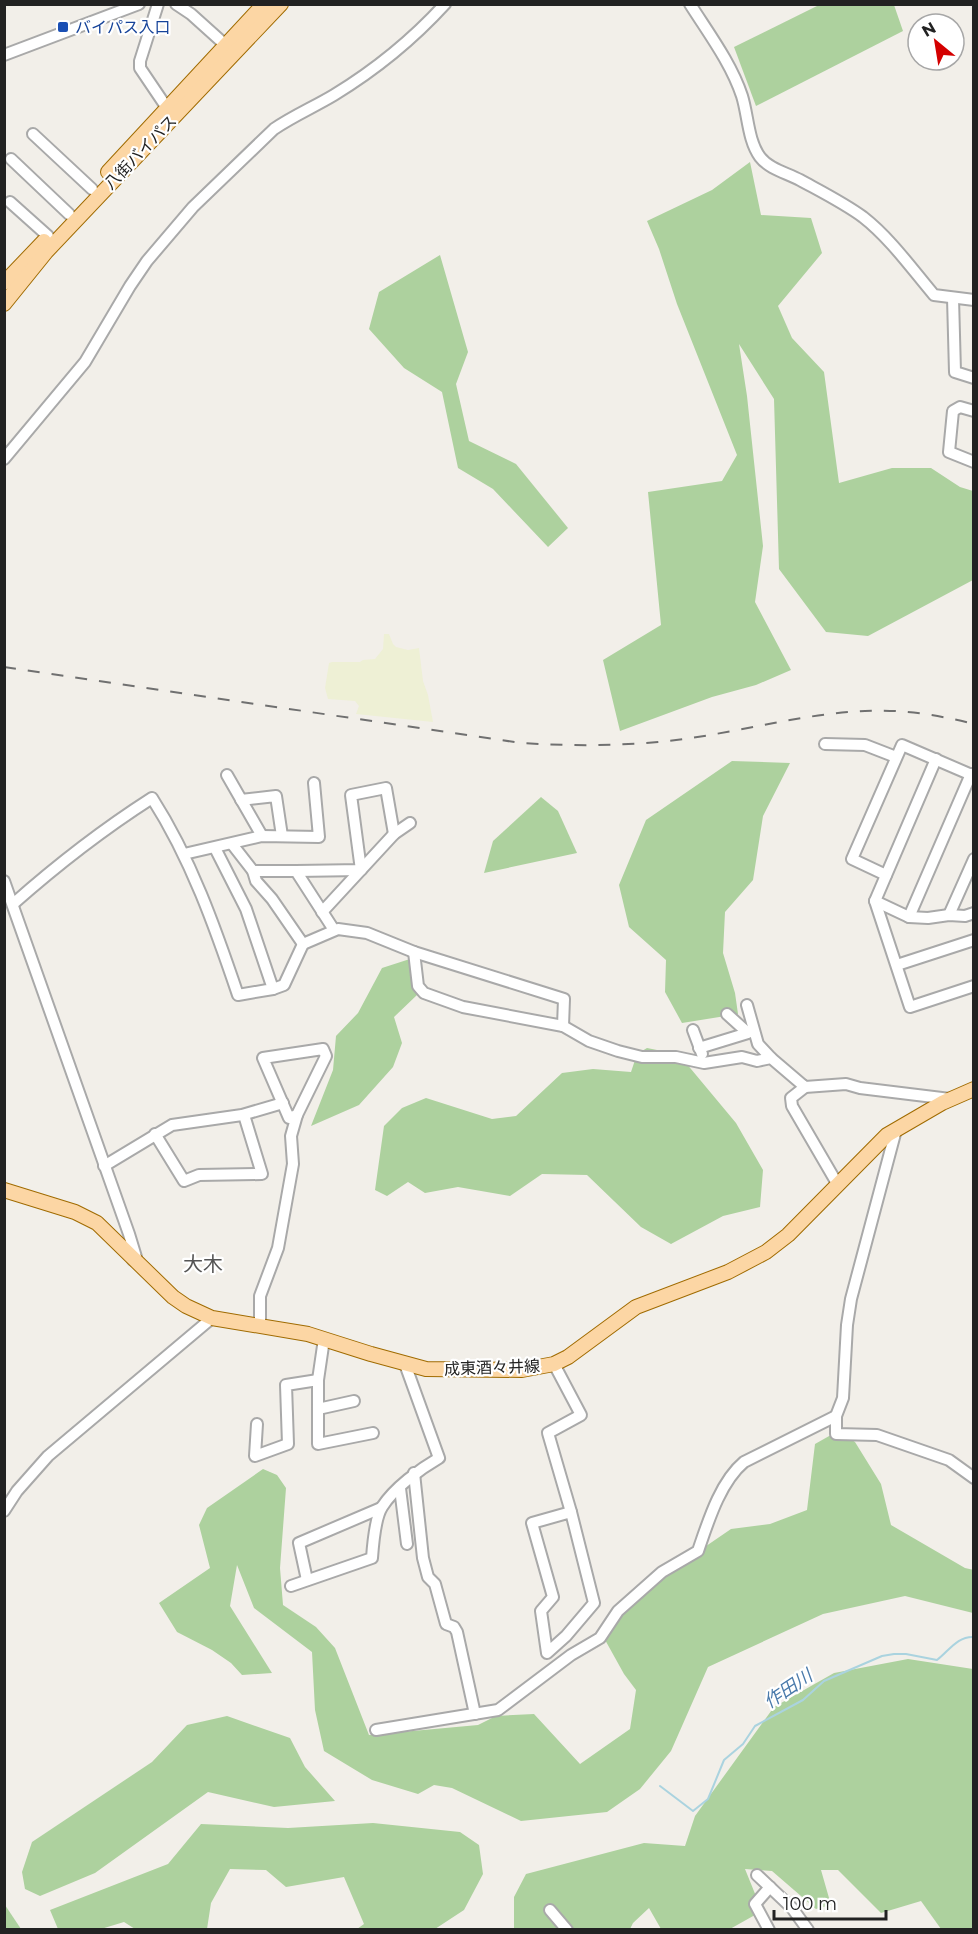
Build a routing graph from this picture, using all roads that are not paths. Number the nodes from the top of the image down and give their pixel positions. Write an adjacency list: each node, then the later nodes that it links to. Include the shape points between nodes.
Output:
1 (139, 4): 9 (street)
2 (158, 4): 10 (street, via 140,68)
3 (264, 4): 8 (main road, 八街バイパス)
4 (280, 4): 8 (main road, 八街バイパス)
5 (445, 4): 23 (street, via 423,29 382,61 274,129 193,207 147,261 85,362)
6 (690, 4): 18 (street, via 734,76 761,159 862,216 934,295)
7 (178, 5): 8 (street)
8 (230, 49): 10 (main road, 八街バイパス); 20 (main road, 八街バイパス, via 46,252)
9 (4, 56)
10 (167, 108): 13 (main road, 八街バイパス)
11 (33, 134): 13 (street)
12 (11, 159): 15 (street)
13 (92, 189): 15 (main road, 八街バイパス)
14 (10, 202): 16 (street)
15 (69, 214): 16 (main road, 八街バイパス)
16 (48, 236): 17 (main road, 八街バイパス)
17 (4, 283)
18 (953, 298): 19 (street); 21 (street, via 955,372)
19 (974, 300)
20 (4, 304)
21 (974, 378)
22 (974, 411): 24 (street, via 960,407 953,411 949,452)
23 (4, 459)
24 (974, 462)
25 (825, 744): 26 (street, via 865,745)
26 (896, 757): 27 (street, via 902,745); 43 (street, via 852,859)
27 (936, 759): 29 (street); 43 (street)
28 (226, 775): 31 (street)
29 (972, 775): 51 (street)
30 (314, 783): 35 (street, via 319,837)
31 (241, 800): 34 (street); 35 (street, via 276,796)
32 (410, 823): 33 (street)
33 (394, 834): 40 (street); 40 (street, via 386,788 351,795)
34 (262, 836): 35 (street); 36 (street)
35 (282, 836)
36 (232, 844): 37 (street); 41 (street)
37 (215, 848): 38 (street); 59 (street, via 246,909)
38 (184, 854): 46 (street, via 152,798 61,861); 59 (street, via 237,995)
39 (974, 859): 49 (street)
40 (361, 870): 42 (street); 47 (street)
41 (254, 871): 42 (street); 55 (street, via 256,881)
42 (296, 871): 47 (street)
43 (886, 875): 45 (street)
44 (4, 881): 46 (street)
45 (875, 901): 51 (street); 57 (street)
46 (13, 904): 52 (street)
47 (322, 912): 53 (street)
48 (974, 913): 49 (street)
49 (949, 915): 51 (street)
50 (4, 916): 52 (street)
51 (909, 917)
52 (18, 918): 75 (street)
53 (334, 930): 55 (street); 56 (street, via 367,933)
54 (974, 940): 57 (street)
55 (303, 944): 59 (street, via 284,985)
56 (414, 952): 62 (street, via 564,999); 62 (street, via 418,986 424,993 463,1007)
57 (897, 965): 58 (street, via 910,1007)
58 (974, 986)
59 (273, 989)
60 (747, 1005): 65 (street, via 758,1044)
61 (726, 1014): 64 (street, via 748,1033)
62 (563, 1026): 66 (street, via 618,1051)
63 (693, 1030): 64 (street)
64 (699, 1048): 66 (street)
65 (771, 1058): 66 (street, via 757,1061 742,1057); 67 (street)
66 (704, 1063)
67 (805, 1087): 69 (street, via 846,1084); 76 (street, via 791,1098 792,1106)
68 (974, 1089): 69 (main road, 成東酒々井線)
69 (950, 1099): 73 (main road, 成東酒々井線)
70 (282, 1103): 71 (street); 72 (street, via 289,1118); 72 (street, via 263,1058 323,1049 326,1056)
71 (244, 1115): 74 (street, via 172,1125); 74 (street, via 262,1174 199,1175 184,1181)
72 (297, 1115): 80 (street, via 278,1248 260,1296)
73 (896, 1130): 76 (main road, 成東酒々井線); 87 (street, via 850,1299 843,1398)
74 (155, 1134): 75 (street)
75 (104, 1166): 78 (street, via 136,1257)
76 (838, 1185): 83 (main road, 成東酒々井線, via 766,1252 728,1272 636,1307)
77 (4, 1190): 78 (main road, 成東酒々井線, via 87,1217 108,1232)
78 (133, 1260): 79 (main road, 成東酒々井線, via 173,1297)
79 (212, 1318): 80 (main road, 成東酒々井線); 94 (street, via 48,1456)
80 (260, 1326): 81 (main road, 成東酒々井線)
81 (324, 1339): 82 (main road, 成東酒々井線); 84 (street)
82 (405, 1364): 83 (main road, 成東酒々井線, via 426,1369 513,1370); 90 (street, via 439,1454 439,1458)
83 (554, 1364): 95 (street, via 581,1415 548,1433)
84 (318, 1380): 86 (street); 88 (street, via 286,1385 288,1444 255,1456)
85 (354, 1401): 86 (street)
86 (318, 1409): 89 (street, via 318,1444)
87 (836, 1416): 91 (street, via 836,1434 877,1435 949,1460); 99 (street, via 736,1468 712,1510 698,1551 662,1572 618,1611 600,1638 498,1710)
88 (257, 1424)
89 (373, 1433)
90 (414, 1473): 92 (street); 99 (street, via 423,1558 446,1624 457,1632)
91 (974, 1478)
92 (400, 1488): 93 (street); 96 (street)
93 (381, 1508): 97 (street, via 372,1558); 97 (street, via 299,1543)
94 (4, 1511)
95 (571, 1512): 95 (street, via 532,1523 553,1597 541,1611 547,1653 594,1603)
96 (407, 1544)
97 (307, 1580): 98 (street)
98 (291, 1586)
99 (475, 1714): 100 (street)
100 (376, 1730)
101 (757, 1875): 102 (street)
102 (770, 1887): 105 (street, via 755,1904); 106 (street)
103 (550, 1910): 104 (street)
104 (567, 1929)
105 (769, 1929)
106 (808, 1929)

